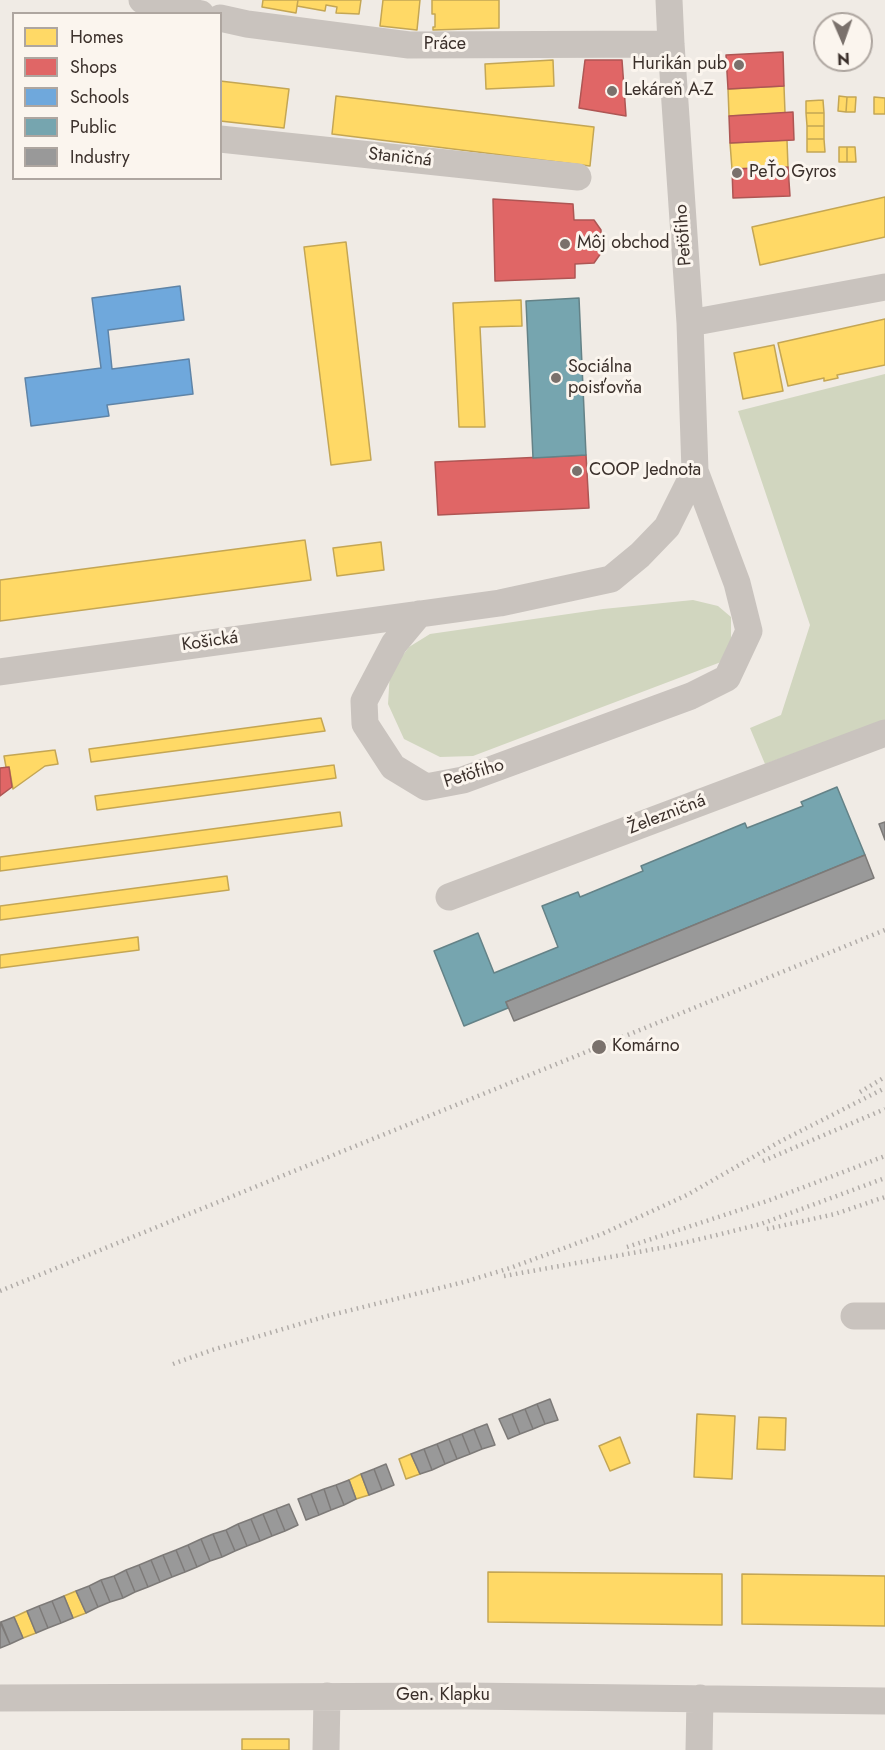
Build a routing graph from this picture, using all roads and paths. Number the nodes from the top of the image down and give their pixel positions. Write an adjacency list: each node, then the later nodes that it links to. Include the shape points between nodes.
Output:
1 (142, 0): 3 (street)
2 (669, 0): 5 (street, Petöfiho)
3 (193, 12)
4 (222, 18): 5 (street, Práce, via 409,45)
5 (671, 44): 9 (street, Petöfiho)
6 (222, 139): 7 (street, Staničná)
7 (578, 177)
8 (885, 287): 9 (street)
9 (690, 323): 10 (street, Petöfiho)
10 (695, 471): 11 (street, Petöfiho, via 667,527 611,579 500,603); 11 (street, Petöfiho, via 737,583 749,631 728,678 691,696 463,780 426,787 393,767 365,724 364,701 394,644)
11 (419, 614): 12 (street, Košická)
12 (0, 672)
13 (885, 733): 14 (street, Železničná)
14 (449, 897)
15 (854, 1316): 16 (street)
16 (885, 1316)
17 (327, 1696): 18 (street, Gen. Klapku); 19 (street, Gen. Klapku); 21 (street)
18 (0, 1698)
19 (700, 1698): 20 (street, Gen. Klapku); 22 (street)
20 (885, 1701)
21 (326, 1750)
22 (699, 1750)

